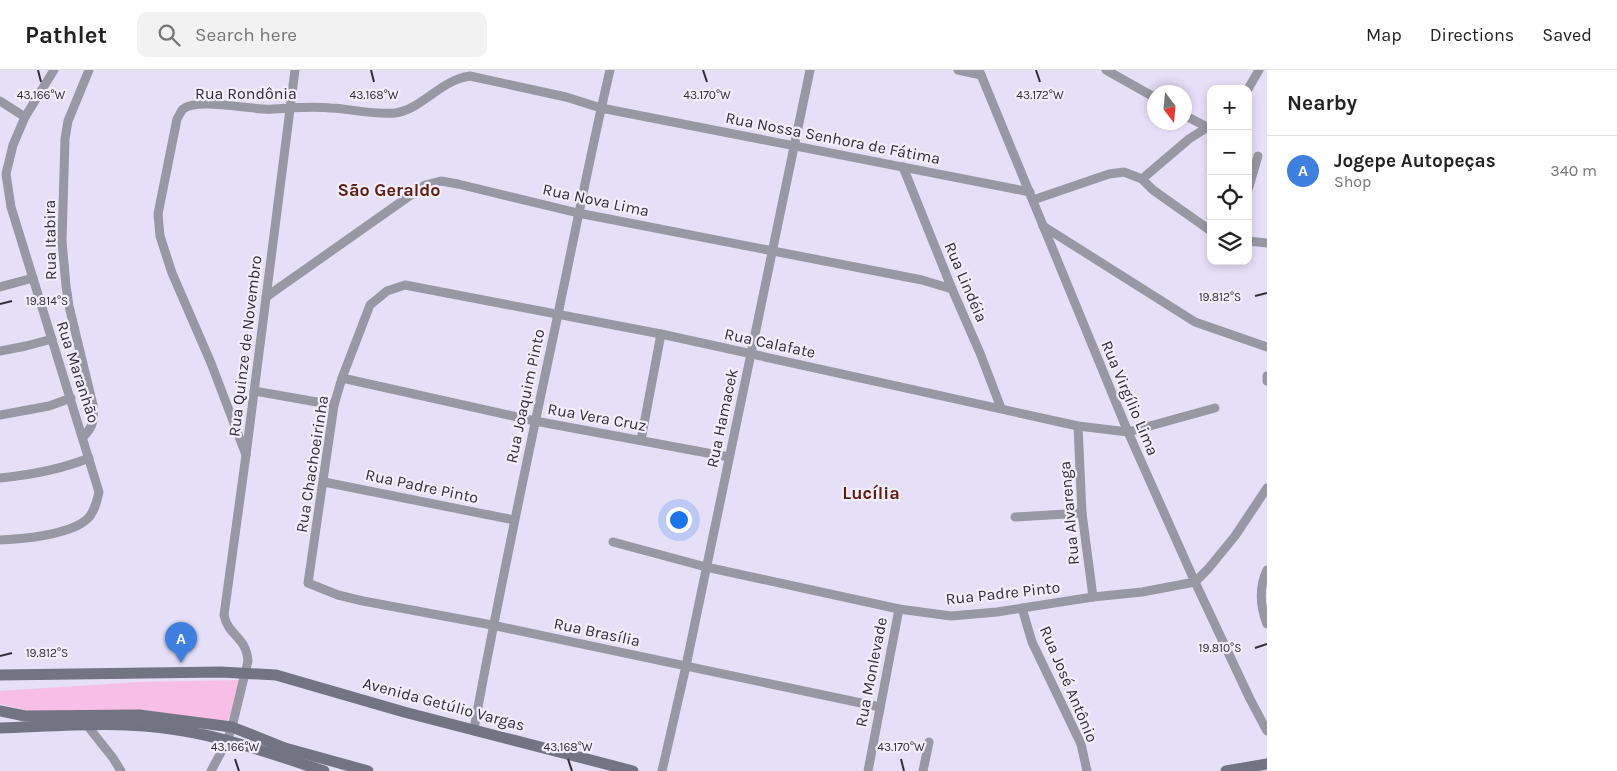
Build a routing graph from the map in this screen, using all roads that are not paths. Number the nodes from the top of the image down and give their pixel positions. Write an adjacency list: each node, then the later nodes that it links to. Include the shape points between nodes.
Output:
1 (54, 70): 15 (street, Rua Maranhão)
2 (89, 70): 55 (street, Rua Itabira, via 68,121 62,225 69,306 93,405 91,429)
3 (296, 70): 13 (street, Rua Quinze de Novembro)
4 (610, 70): 14 (street, Rua Joaquim Pinto)
5 (810, 70): 19 (street, Rua Hamacek)
6 (958, 70): 9 (street)
7 (1106, 70): 11 (street)
8 (1258, 70): 10 (street)
9 (980, 72): 25 (street, Rua Virgílio Lima)
10 (1250, 85)
11 (1147, 94)
12 (0, 101): 15 (street)
13 (291, 108): 14 (street, Rua Rondônia, via 397,112 408,109 459,77 470,76); 36 (street, Rua Quinze de Novembro); 57 (street, Rua Rondônia, via 266,110 202,104 184,109 177,118 158,214 165,255)
14 (601, 108): 19 (street, Rua Nossa Senhora de Fátima); 26 (street, Rua Joaquim Pinto)
15 (25, 117): 22 (street, Rua Maranhão)
16 (1192, 119): 17 (street)
17 (1207, 125)
18 (1207, 127): 24 (street)
19 (795, 145): 21 (street, Rua Nossa Senhora de Fátima); 31 (street, Rua Hamacek)
20 (1258, 156): 23 (street)
21 (903, 167): 25 (street, Rua Nossa Senhora de Fátima); 35 (street, Rua Lindéia)
22 (3, 174): 32 (street, Rua Maranhão)
23 (1252, 176)
24 (1142, 180): 25 (street, via 1124,172 1110,174); 28 (street)
25 (1032, 196): 27 (street, Rua Virgílio Lima)
26 (578, 213): 31 (street, Rua Nova Lima); 36 (street, Rua Nova Lima, via 458,184 441,181 426,185); 37 (street, Rua Joaquim Pinto)
27 (1043, 226): 40 (street, via 1195,322); 54 (street, Rua Virgílio Lima)
28 (1207, 228)
29 (1252, 242): 30 (street)
30 (1267, 243)
31 (773, 250): 35 (street, Rua Nova Lima); 42 (street, Rua Hamacek)
32 (32, 278): 34 (street); 39 (street, Rua Maranhão)
33 (405, 285): 37 (street, Rua Calafate); 44 (street, Rua Chachoeirinha, via 387,291 370,305)
34 (0, 287)
35 (952, 289): 49 (street, Rua Lindéia)
36 (266, 297): 46 (street, Rua Quinze de Novembro)
37 (558, 314): 38 (street, Rua Calafate); 52 (street, Rua Joaquim Pinto)
38 (661, 334): 42 (street, Rua Calafate); 56 (street)
39 (52, 339): 41 (street); 47 (street, Rua Maranhão)
40 (1267, 347)
41 (0, 351)
42 (751, 355): 49 (street, Rua Calafate); 58 (street, Rua Hamacek)
43 (1267, 376): 45 (street)
44 (342, 378): 48 (street, Rua Chachoeirinha); 52 (street, Rua Vera Cruz)
45 (1267, 381)
46 (254, 391): 48 (street); 57 (street, Rua Quinze de Novembro)
47 (70, 398): 51 (street, via 49,406); 55 (street, Rua Maranhão)
48 (334, 405): 61 (street, Rua Chachoeirinha)
49 (1001, 408): 53 (street, Rua Calafate)
50 (1215, 408): 54 (street)
51 (0, 416)
52 (535, 420): 56 (street, Rua Vera Cruz); 65 (street, Rua Joaquim Pinto)
53 (1078, 426): 54 (street, Rua Calafate); 63 (street, Rua Alvarenga)
54 (1128, 432): 70 (street, Rua Virgílio Lima)
55 (83, 437): 59 (street, Rua Maranhão)
56 (641, 440): 58 (street, Rua Vera Cruz)
57 (246, 456): 78 (street, Rua Quinze de Novembro, via 224,615 226,625 243,642 248,653)
58 (730, 457): 68 (street, Rua Hamacek)
59 (89, 458): 60 (street, via 75,464); 66 (street, Rua Maranhão, via 99,492 88,519 56,532)
60 (0, 478)
61 (324, 482): 65 (street, Rua Padre Pinto); 71 (street, Rua Chachoeirinha)
62 (1267, 488): 70 (street, via 1235,536)
63 (1082, 513): 64 (street); 72 (street, Rua Alvarenga)
64 (1015, 516)
65 (514, 520): 76 (street, Rua Joaquim Pinto)
66 (0, 540)
67 (613, 542): 68 (street, Rua Padre Pinto)
68 (706, 567): 74 (street, Rua Padre Pinto); 77 (street, Rua Hamacek)
69 (1267, 570): 75 (street, via 1261,588)
70 (1195, 582): 72 (street, Rua Padre Pinto); 86 (street, Rua Virgílio Lima)
71 (308, 583): 76 (street, Rua Brasília, via 363,601)
72 (1093, 597): 73 (street, Rua Padre Pinto)
73 (1022, 608): 74 (street, Rua Padre Pinto, via 951,616); 98 (street, Rua José Antônio, via 1032,642 1081,744)
74 (899, 609): 80 (street, Rua Monlevade)
75 (1267, 624)
76 (492, 625): 77 (street, Rua Brasília); 85 (street, Rua Joaquim Pinto)
77 (686, 666): 80 (street, Rua Brasília); 95 (street, Rua Hamacek)
78 (246, 674): 79 (main road, Avenida Getúlio Vargas); 83 (street); 85 (main road, Avenida Getúlio Vargas, via 276,675)
79 (0, 675)
80 (880, 707): 96 (street, Rua Monlevade)
81 (0, 710): 83 (main road, via 24,716 139,715)
82 (86, 724): 84 (main road); 87 (main road, via 178,730); 90 (street)
83 (232, 727): 87 (street); 93 (main road, via 285,748)
84 (0, 728)
85 (474, 729): 94 (main road, Avenida Getúlio Vargas)
86 (1267, 731)
87 (227, 741): 91 (street); 92 (main road)
88 (929, 742): 97 (street)
89 (1267, 764): 99 (main road)
90 (121, 771)
91 (211, 771)
92 (324, 771)
93 (368, 771)
94 (633, 771)
95 (662, 771)
96 (868, 771)
97 (923, 771)
98 (1087, 771)
99 (1226, 771)

